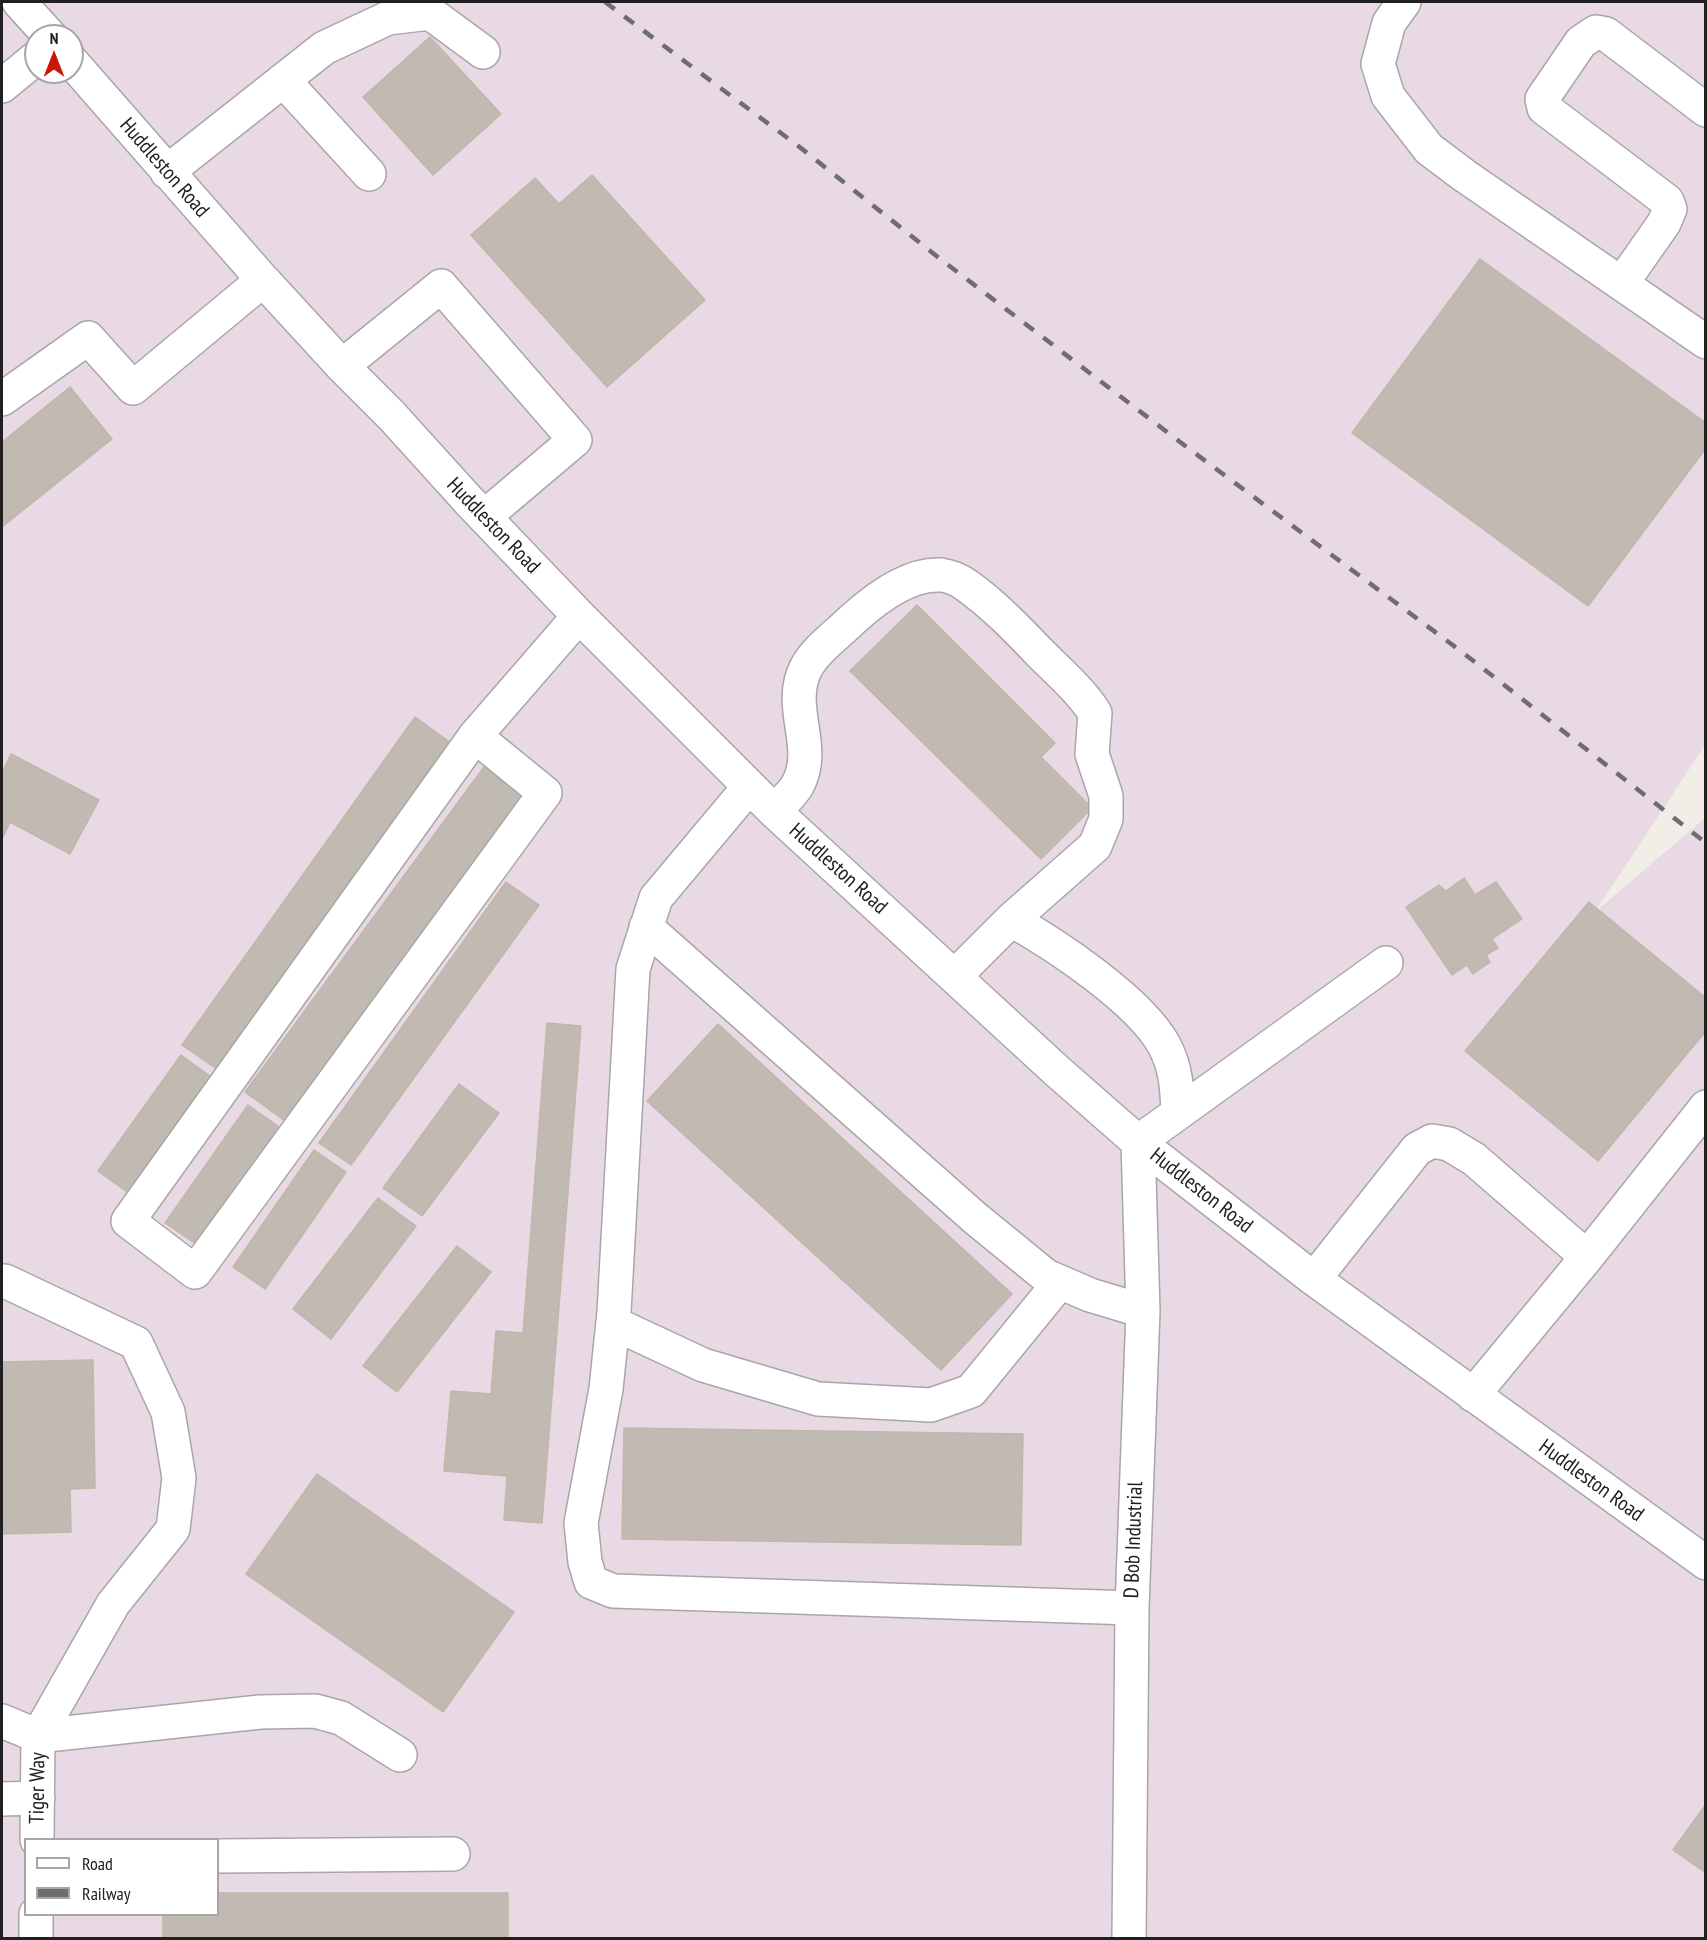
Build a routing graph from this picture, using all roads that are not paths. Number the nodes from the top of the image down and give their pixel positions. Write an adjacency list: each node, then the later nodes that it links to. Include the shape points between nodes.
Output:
1 (19, 2): 3 (street)
2 (1404, 2): 13 (street, via 1389,22 1378,64 1388,96 1429,149)
3 (39, 24)
4 (483, 52): 7 (street, via 430,13 409,15 388,18 324,48)
5 (24, 68): 8 (street)
6 (84, 76): 10 (street, Huddleston Road)
7 (283, 80): 10 (street); 11 (street)
8 (2, 86)
9 (1706, 110): 13 (street, via 1606,34 1596,32 1581,42 1542,99 1544,108 1667,201 1670,209 1664,223)
10 (167, 172): 12 (street, Huddleston Road)
11 (369, 174)
12 (263, 280): 15 (street, Huddleston Road); 16 (street, via 133,387 88,338)
13 (1622, 283): 14 (street)
14 (1706, 342)
15 (342, 366): 17 (street, Huddleston Road); 17 (street, via 441,286 575,440)
16 (2, 399)
17 (484, 517): 18 (street, Huddleston Road)
18 (579, 616): 19 (street); 20 (street, Huddleston Road)
19 (475, 736): 19 (street, via 545,793 195,1272 128,1221)
20 (749, 787): 21 (street, Huddleston Road); 23 (street, via 656,898)
21 (774, 811): 22 (street, via 803,772 806,755 798,711 799,688 806,667 861,612 887,593 927,576 953,578 1017,630 1095,713 1092,754 1107,796 1107,819 1095,846); 25 (street, Huddleston Road)
22 (1011, 920): 25 (street); 27 (street, via 1093,974 1150,1026 1164,1044 1176,1075)
23 (646, 927): 32 (street, via 975,1218 1046,1276); 34 (street, via 633,969)
24 (1386, 963): 27 (street)
25 (955, 976): 28 (street, Huddleston Road)
26 (1706, 1107): 29 (street)
27 (1178, 1112): 28 (street)
28 (1138, 1142): 30 (street, Huddleston Road); 33 (street, D Bob Industrial)
29 (1587, 1257): 30 (street, via 1474,1159 1449,1144 1432,1142 1417,1149); 35 (street)
30 (1314, 1279): 35 (street, Huddleston Road)
31 (2, 1281): 39 (street, via 136,1343 168,1412 179,1478 173,1529 113,1604)
32 (1060, 1282): 33 (street); 34 (street, via 971,1391 931,1405 818,1399 703,1365)
33 (1143, 1311): 37 (street, D Bob Industrial)
34 (613, 1323): 37 (street, via 606,1389 580,1523 591,1582 613,1591)
35 (1473, 1395): 36 (street, Huddleston Road)
36 (1706, 1563)
37 (1132, 1608): 48 (street, D Bob Industrial)
38 (2, 1721): 39 (street)
39 (38, 1736): 40 (street, via 260,1712 315,1711 341,1718); 41 (street, Tiger Way)
40 (400, 1755)
41 (38, 1798): 42 (street); 43 (street, Tiger Way)
42 (2, 1799)
43 (37, 1838)
44 (453, 1854): 45 (street)
45 (219, 1856)
46 (36, 1916): 47 (street)
47 (36, 1938)
48 (1130, 1938)

